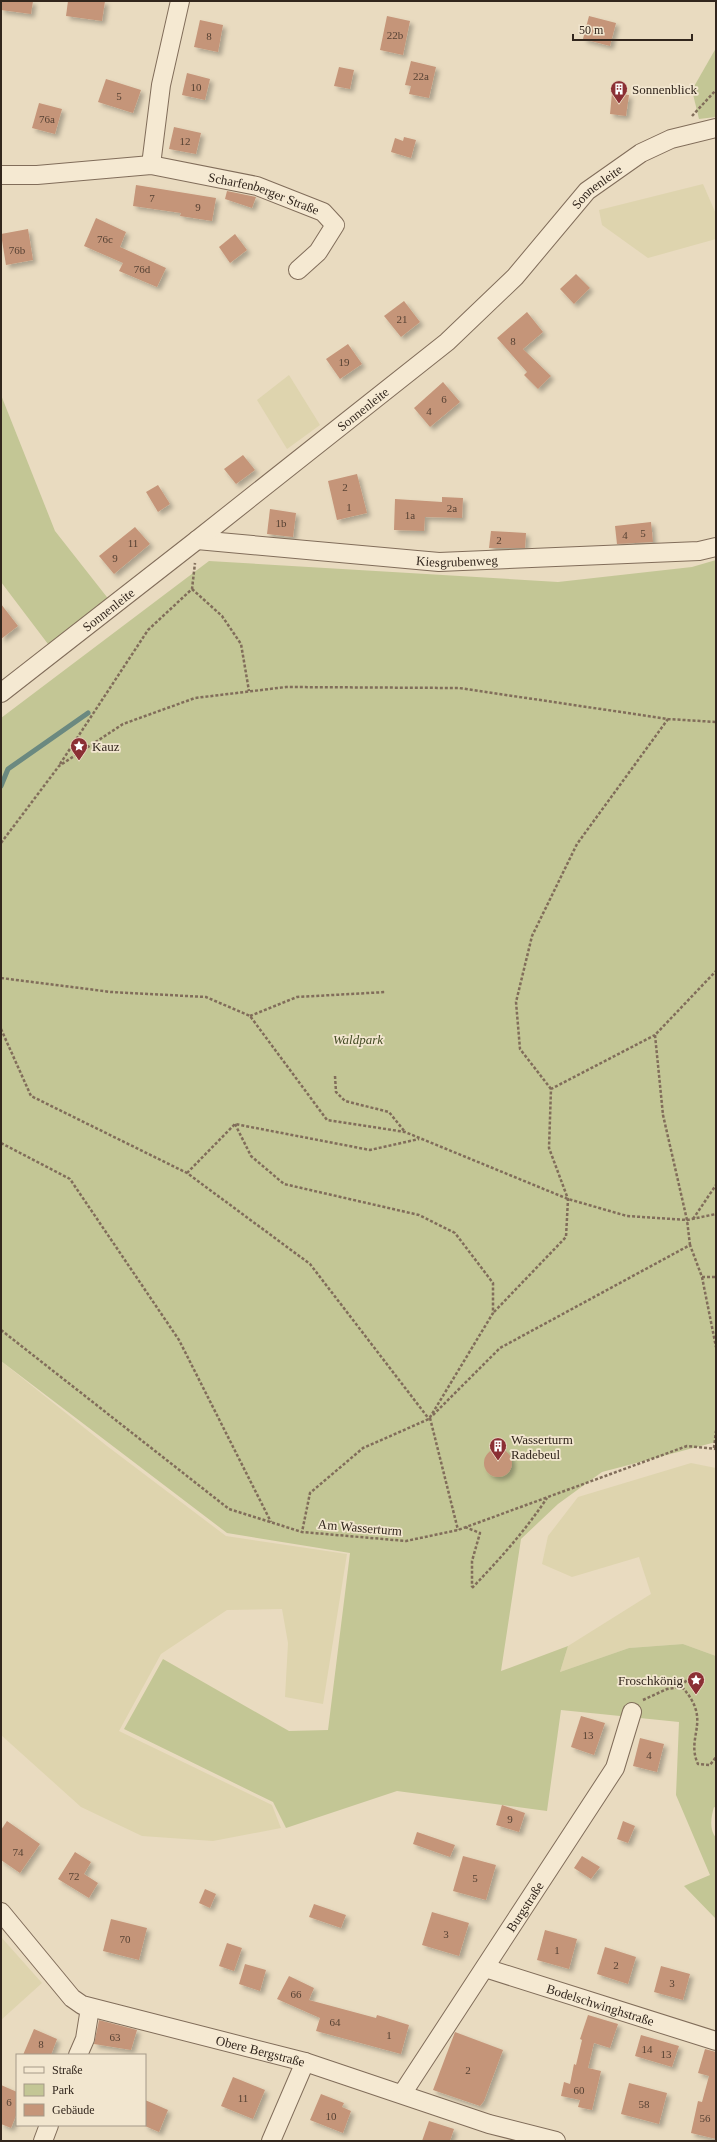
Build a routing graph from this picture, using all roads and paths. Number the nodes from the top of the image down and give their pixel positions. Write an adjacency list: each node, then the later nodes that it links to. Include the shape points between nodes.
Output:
1 (180, 1): 5 (street, via 161,85)
2 (716, 90): 3 (path)
3 (701, 107)
4 (716, 128): 8 (street, Sonnenleite, via 671,139 641,153 588,191 515,277 447,342)
5 (151, 165): 6 (street, Scharfenberger Straße); 7 (street, Scharfenberger Straße, via 257,186 323,212 335,225 318,252)
6 (1, 176)
7 (298, 270)
8 (197, 540): 9 (street, Kiesgrubenweg, via 439,562 699,551); 11 (street, Sonnenleite)
9 (716, 547)
10 (249, 691): 12 (path, via 286,687 459,688); 14 (path, via 195,698 123,724); 14 (path, via 241,644 222,616 192,589 148,630)
11 (1, 692)
12 (668, 719): 13 (path); 23 (path, via 577,844 532,936 516,1002 520,1049)
13 (716, 722)
14 (59, 766): 15 (path)
15 (1, 844)
16 (716, 971): 21 (path)
17 (1, 978): 19 (path, via 111,992 206,998)
18 (386, 992): 19 (path, via 297,997)
19 (250, 1016): 25 (path, via 328,1120)
20 (1, 1029): 28 (path, via 31,1096)
21 (655, 1035): 23 (path); 33 (path, via 663,1115)
22 (336, 1076): 25 (path, via 336,1092 344,1100 389,1112)
23 (551, 1089): 30 (path, via 549,1148)
24 (235, 1124): 26 (path, via 370,1150); 28 (path); 37 (path, via 250,1156 284,1184 419,1215 454,1233 493,1283)
25 (405, 1132): 26 (path)
26 (419, 1138): 30 (path)
27 (1, 1143): 44 (path, via 70,1179 179,1340)
28 (187, 1172): 40 (path, via 310,1264)
29 (716, 1185): 32 (path)
30 (568, 1199): 33 (path, via 627,1216); 37 (path, via 566,1237)
31 (716, 1214): 32 (path)
32 (693, 1219): 33 (path)
33 (687, 1220): 34 (path)
34 (690, 1245): 35 (path); 40 (path, via 500,1348)
35 (702, 1277): 36 (path); 39 (path)
36 (716, 1277)
37 (493, 1313): 40 (path)
38 (1, 1330): 44 (path, Am Wasserturm, via 230,1509)
39 (716, 1347)
40 (430, 1418): 46 (path); 47 (path, via 363,1448 310,1493)
41 (716, 1430): 42 (path)
42 (715, 1448): 43 (path, Am Wasserturm, via 687,1446)
43 (547, 1498): 45 (path, Am Wasserturm); 45 (path, via 518,1537 472,1588 472,1561 480,1533)
44 (271, 1522): 47 (path, Am Wasserturm)
45 (465, 1528): 46 (path, Am Wasserturm)
46 (458, 1530): 47 (path, Am Wasserturm, via 406,1541)
47 (302, 1532)
48 (687, 1680): 49 (path)
49 (682, 1687): 50 (path, via 667,1689 650,1696 638,1703); 51 (path, via 696,1706 698,1764 710,1765)
50 (632, 1712): 53 (street, Burgstraße, via 615,1768)
51 (716, 1757)
52 (1, 1912): 54 (street, Obere Bergstraße, via 72,1998)
53 (486, 1968): 55 (street, Bodelschwinghstraße); 58 (street, Burgstraße)
54 (90, 2008): 56 (street, via 85,2039); 57 (street, Obere Bergstraße)
55 (716, 2041)
56 (78, 2054)
57 (305, 2062): 58 (street, Obere Bergstraße); 61 (street)
58 (402, 2094): 62 (street, Obere Bergstraße, via 489,2124)
59 (49, 2126): 60 (street)
60 (43, 2141)
61 (272, 2141)
62 (556, 2141)

